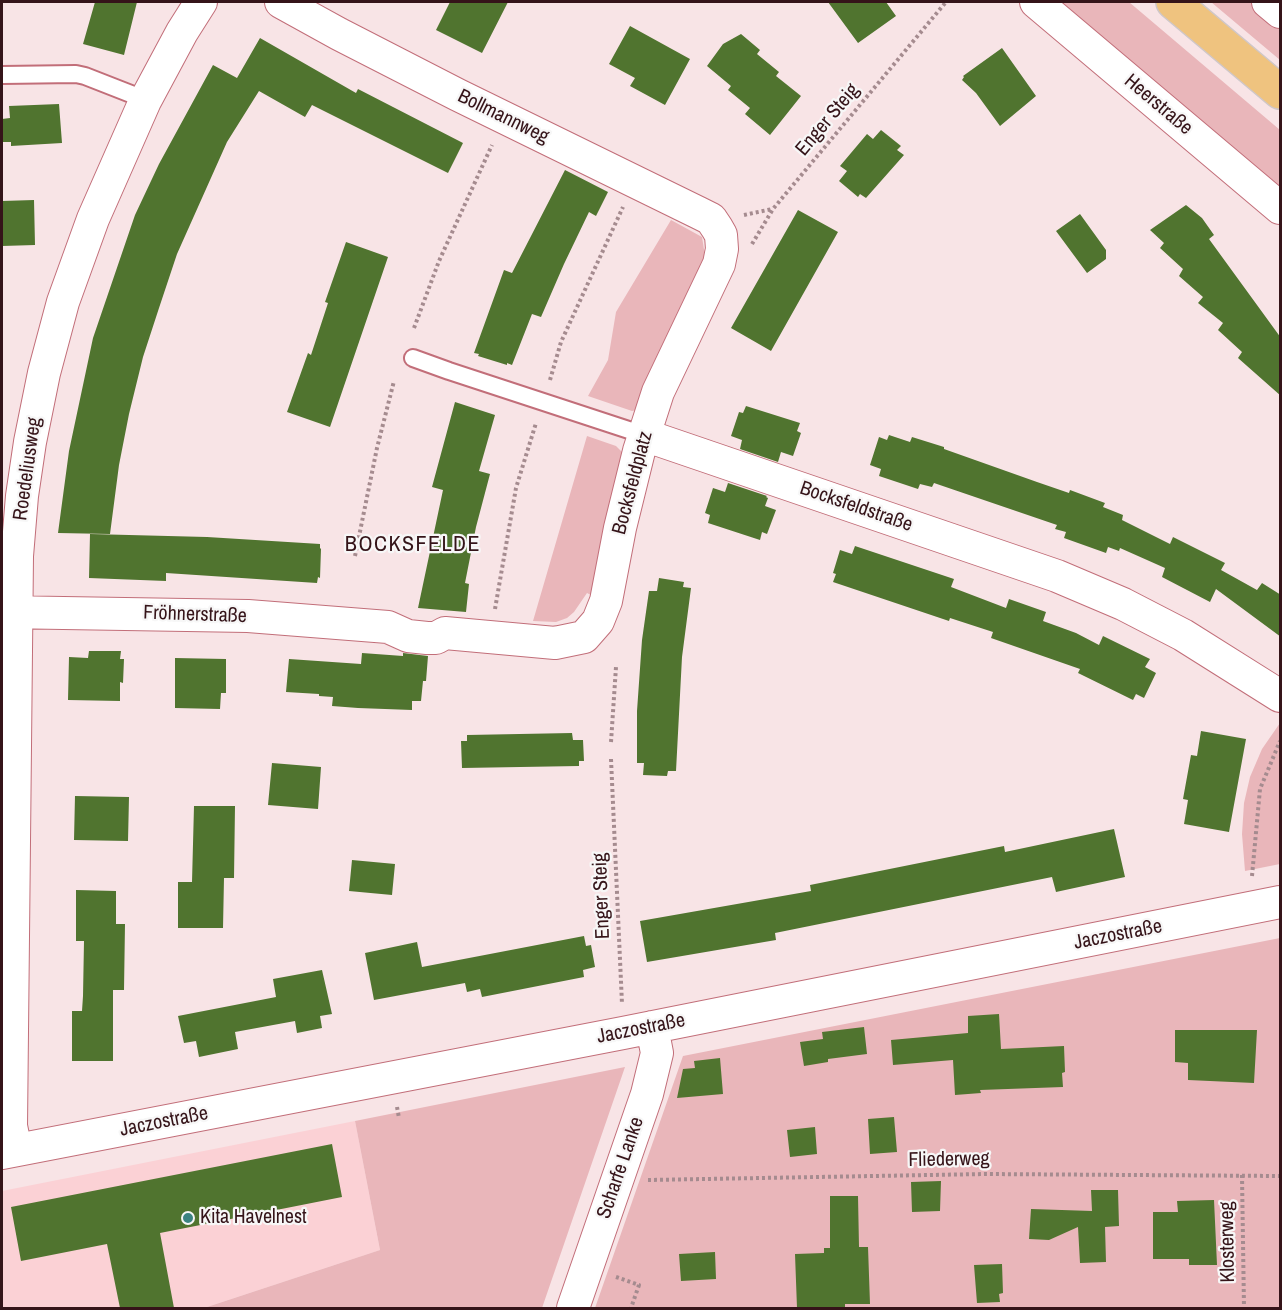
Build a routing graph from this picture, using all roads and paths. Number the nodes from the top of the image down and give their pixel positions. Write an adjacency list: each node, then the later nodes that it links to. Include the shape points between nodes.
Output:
1 (201, 2): 10 (street, Roedeliusweg)
2 (281, 2): 15 (street, Bollmannweg, via 458,95 711,219 717,228)
3 (946, 2): 14 (path, Enger Steig)
4 (1036, 2): 13 (street, Heerstraße)
5 (1173, 2): 9 (main road)
6 (1268, 2): 7 (street)
7 (1281, 12)
8 (2, 75): 10 (lane, via 76,74)
9 (1281, 93)
10 (145, 101): 24 (street, Roedeliusweg, via 93,219 63,302 44,373 22,496)
11 (492, 143): 17 (path)
12 (624, 206): 20 (path, via 561,342)
13 (1281, 208)
14 (773, 209): 15 (path); 16 (path, Enger Steig)
15 (729, 225): 22 (street, Bocksfeldplatz, via 719,264 658,392)
16 (752, 245)
17 (414, 328)
18 (413, 358): 22 (lane, Bocksfeldstraße)
19 (394, 381): 23 (path)
20 (548, 386)
21 (538, 417): 25 (path, via 516,488)
22 (644, 435): 25 (street, Bocksfeldplatz, via 598,621 584,637 555,643); 27 (street, Bocksfeldstraße, via 1057,576 1183,635)
23 (355, 556)
24 (9, 611): 25 (street, Fröhnerstraße, via 248,616 388,627 408,636 427,638); 36 (street, Roedeliusweg)
25 (489, 623)
26 (615, 667): 29 (path)
27 (1281, 696)
28 (1281, 741): 31 (path, via 1260,789)
29 (611, 742)
30 (611, 759): 33 (path, Enger Steig)
31 (1252, 876)
32 (1281, 902): 33 (street, Jaczostraße)
33 (637, 1030): 36 (street, Jaczostraße); 37 (street, Scharfe Lanke, via 657,1053)
34 (397, 1105): 35 (path)
35 (399, 1118)
36 (9, 1152)
37 (618, 1175): 38 (path, Fliederweg, via 635,1180 986,1174); 40 (street, Scharfe Lanke)
38 (1242, 1175): 39 (path, Fliederweg); 43 (path, Klosterweg)
39 (1281, 1176)
40 (586, 1269): 41 (street, Scharfe Lanke); 42 (path, via 639,1285)
41 (573, 1308)
42 (631, 1308)
43 (1244, 1308)

